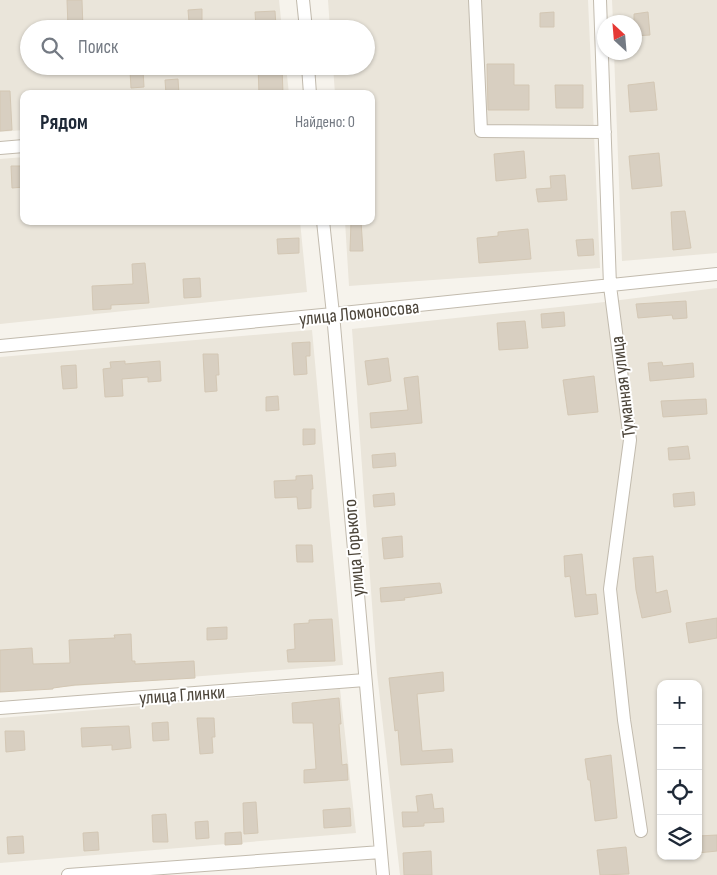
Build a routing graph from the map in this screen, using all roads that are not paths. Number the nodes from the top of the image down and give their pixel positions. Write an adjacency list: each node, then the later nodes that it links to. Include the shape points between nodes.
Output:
1 (303, 0): 4 (street)
2 (475, 0): 7 (street, via 481,131)
3 (600, 0): 7 (street, Туманная улица)
4 (305, 20)
5 (309, 75): 6 (street)
6 (310, 90)
7 (605, 132): 12 (street, Туманная улица)
8 (20, 146): 9 (street)
9 (0, 148)
10 (323, 225): 13 (street, улица Горького)
11 (717, 274): 12 (street, улица Ломоносова)
12 (610, 286): 13 (street, улица Ломоносова); 17 (street, Туманная улица, via 630,440 610,588 624,720)
13 (333, 314): 14 (street, улица Ломоносова); 15 (street, улица Горького)
14 (0, 346)
15 (365, 680): 16 (street, улица Глинки); 18 (street, улица Горького)
16 (0, 708)
17 (642, 831)
18 (381, 852): 19 (street); 20 (street, улица Горького)
19 (68, 875)
20 (383, 875)

